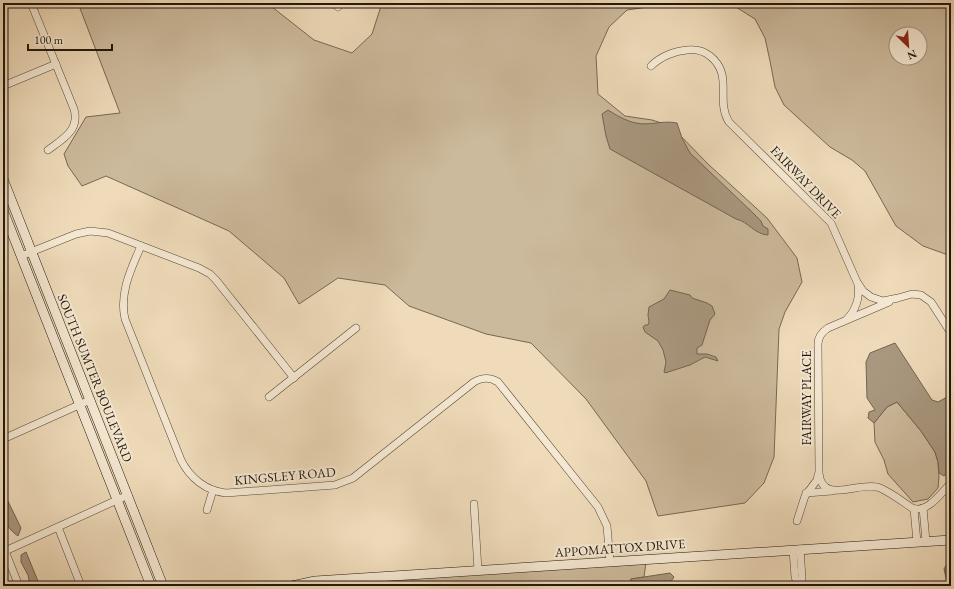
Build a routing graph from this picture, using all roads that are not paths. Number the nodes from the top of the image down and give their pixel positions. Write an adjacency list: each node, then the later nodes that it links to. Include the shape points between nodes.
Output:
1 (31, 3): 2 (street)
2 (56, 64): 4 (street); 5 (street, via 74,109 75,118 74,126 68,135)
3 (651, 66): 11 (street, FAIRWAY DRIVE, via 666,55 687,49 702,52 715,60 721,69 726,118 831,223)
4 (3, 86)
5 (48, 150)
6 (3, 179): 9 (main road, SOUTH SUMTER BOULEVARD)
7 (3, 210): 10 (main road, SOUTH SUMTER BOULEVARD)
8 (141, 246): 9 (street, via 108,233 90,231); 16 (street, via 210,274); 23 (street, KINGSLEY ROAD, via 124,291 125,319 184,465 202,485)
9 (32, 252): 10 (street); 18 (main road, SOUTH SUMTER BOULEVARD)
10 (22, 256): 19 (main road, SOUTH SUMTER BOULEVARD)
11 (857, 282): 12 (street, FAIRWAY DRIVE, via 863,291 877,299 888,301); 13 (street, via 859,292 854,309 850,316)
12 (898, 298): 13 (street, FAIRWAY PLACE); 15 (street, FAIRWAY DRIVE, via 912,294 922,295 931,302)
13 (840, 323): 21 (street, FAIRWAY PLACE, via 824,331 818,340)
14 (356, 328): 16 (street)
15 (951, 333)
16 (294, 378): 17 (street)
17 (269, 397)
18 (90, 400): 19 (street); 26 (main road, SOUTH SUMTER BOULEVARD)
19 (79, 404): 20 (street); 27 (main road, SOUTH SUMTER BOULEVARD)
20 (3, 439)
21 (818, 473): 24 (street, via 823,485); 25 (street, via 817,480)
22 (951, 483): 29 (street)
23 (213, 490): 31 (street); 38 (street, KINGSLEY ROAD, via 233,492 345,483 474,382 489,378 498,382 598,507 607,526)
24 (835, 491): 25 (street); 30 (street, via 877,487)
25 (806, 493): 32 (street)
26 (128, 495): 27 (street); 43 (main road, SOUTH SUMTER BOULEVARD)
27 (117, 500): 33 (street); 42 (main road, SOUTH SUMTER BOULEVARD)
28 (474, 504): 39 (street)
29 (923, 508): 30 (street); 35 (street)
30 (914, 509): 35 (street)
31 (207, 510)
32 (797, 520)
33 (58, 527): 37 (street); 41 (street)
34 (951, 540): 35 (main road, APPOMATTOX DRIVE)
35 (921, 542): 36 (main road, APPOMATTOX DRIVE)
36 (796, 550): 38 (main road, APPOMATTOX DRIVE); 45 (street, via 795,577); 46 (street, via 802,578)
37 (4, 551): 40 (street)
38 (610, 562): 39 (main road, APPOMATTOX DRIVE)
39 (478, 570): 44 (main road, APPOMATTOX DRIVE, via 315,581)
40 (19, 586)
41 (81, 586)
42 (151, 586)
43 (163, 586)
44 (292, 586)
45 (798, 586)
46 (801, 586)

